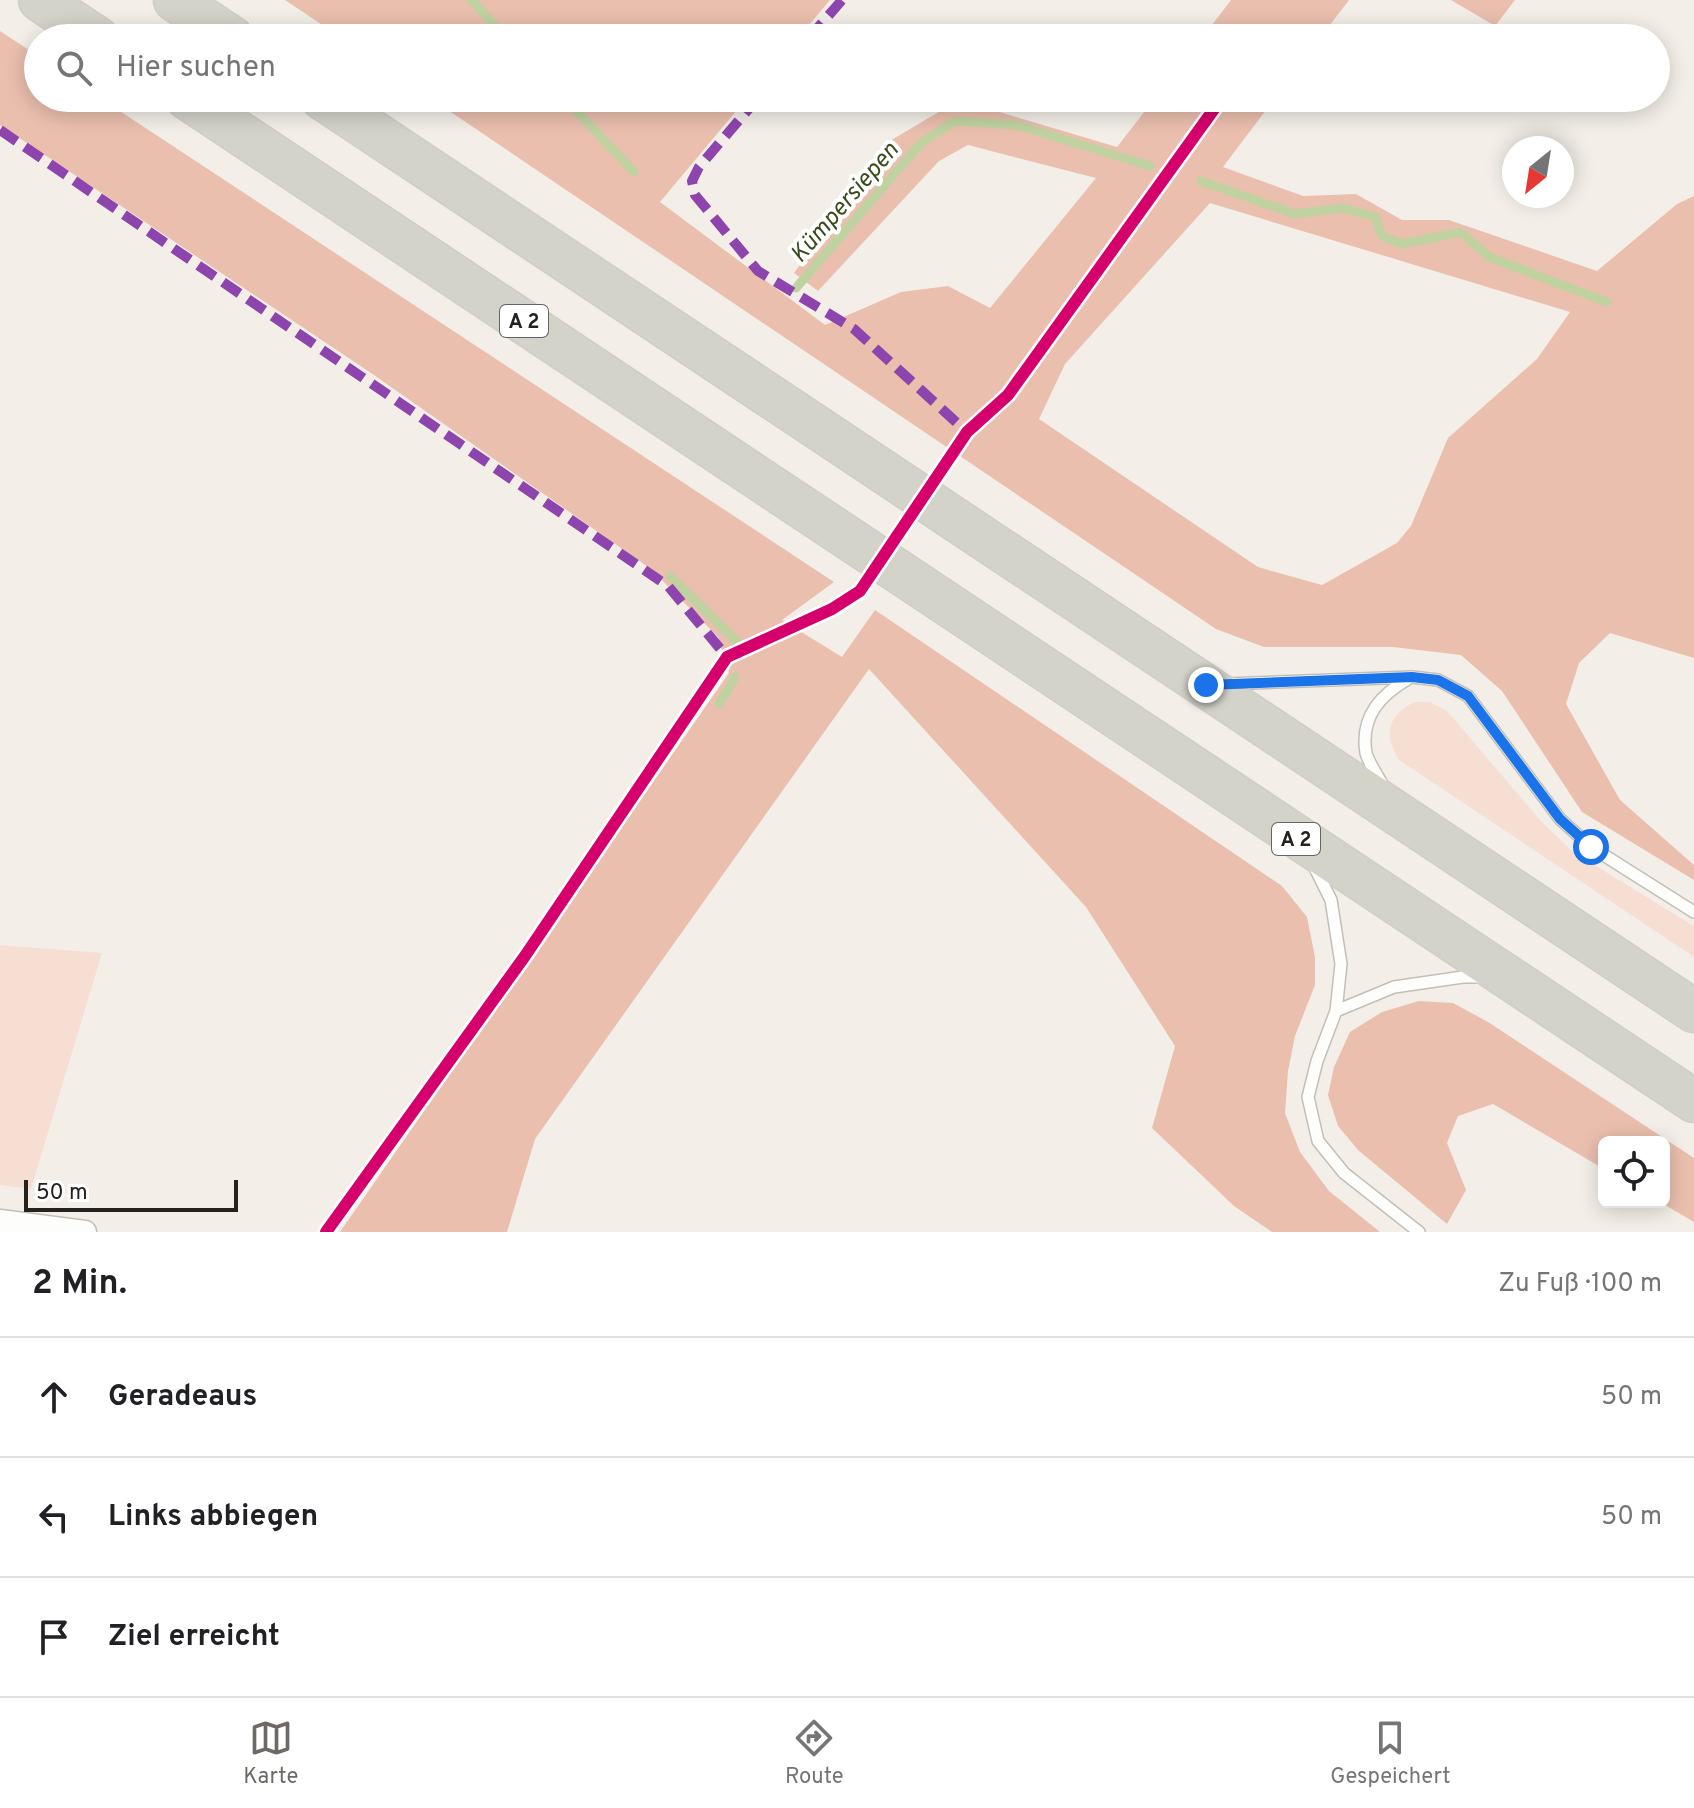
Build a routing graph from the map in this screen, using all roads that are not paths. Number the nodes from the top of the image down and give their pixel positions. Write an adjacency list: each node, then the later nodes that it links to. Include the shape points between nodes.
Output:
1 (40, 0): 3 (highway)
2 (175, 0): 4 (highway)
3 (76, 24)
4 (211, 24)
5 (208, 112): 10 (highway, A 2)
6 (343, 112): 8 (highway)
7 (1412, 677): 8 (lane); 9 (lane, via 1386,691 1375,704 1367,730 1366,754); 11 (lane, via 1438,680 1468,696 1560,819 1591,847)
8 (1206, 685): 9 (highway)
9 (1400, 817): 14 (highway)
10 (1301, 842): 12 (highway, A 2); 13 (lane, via 1331,900 1341,964)
11 (1694, 912)
12 (1509, 978): 13 (lane, via 1463,977 1394,987); 15 (highway, A 2)
13 (1336, 1011): 18 (lane, via 1308,1097 1318,1141 1344,1173)
14 (1694, 1011)
15 (1694, 1101)
16 (0, 1221): 17 (street)
17 (85, 1232)
18 (1419, 1232)

